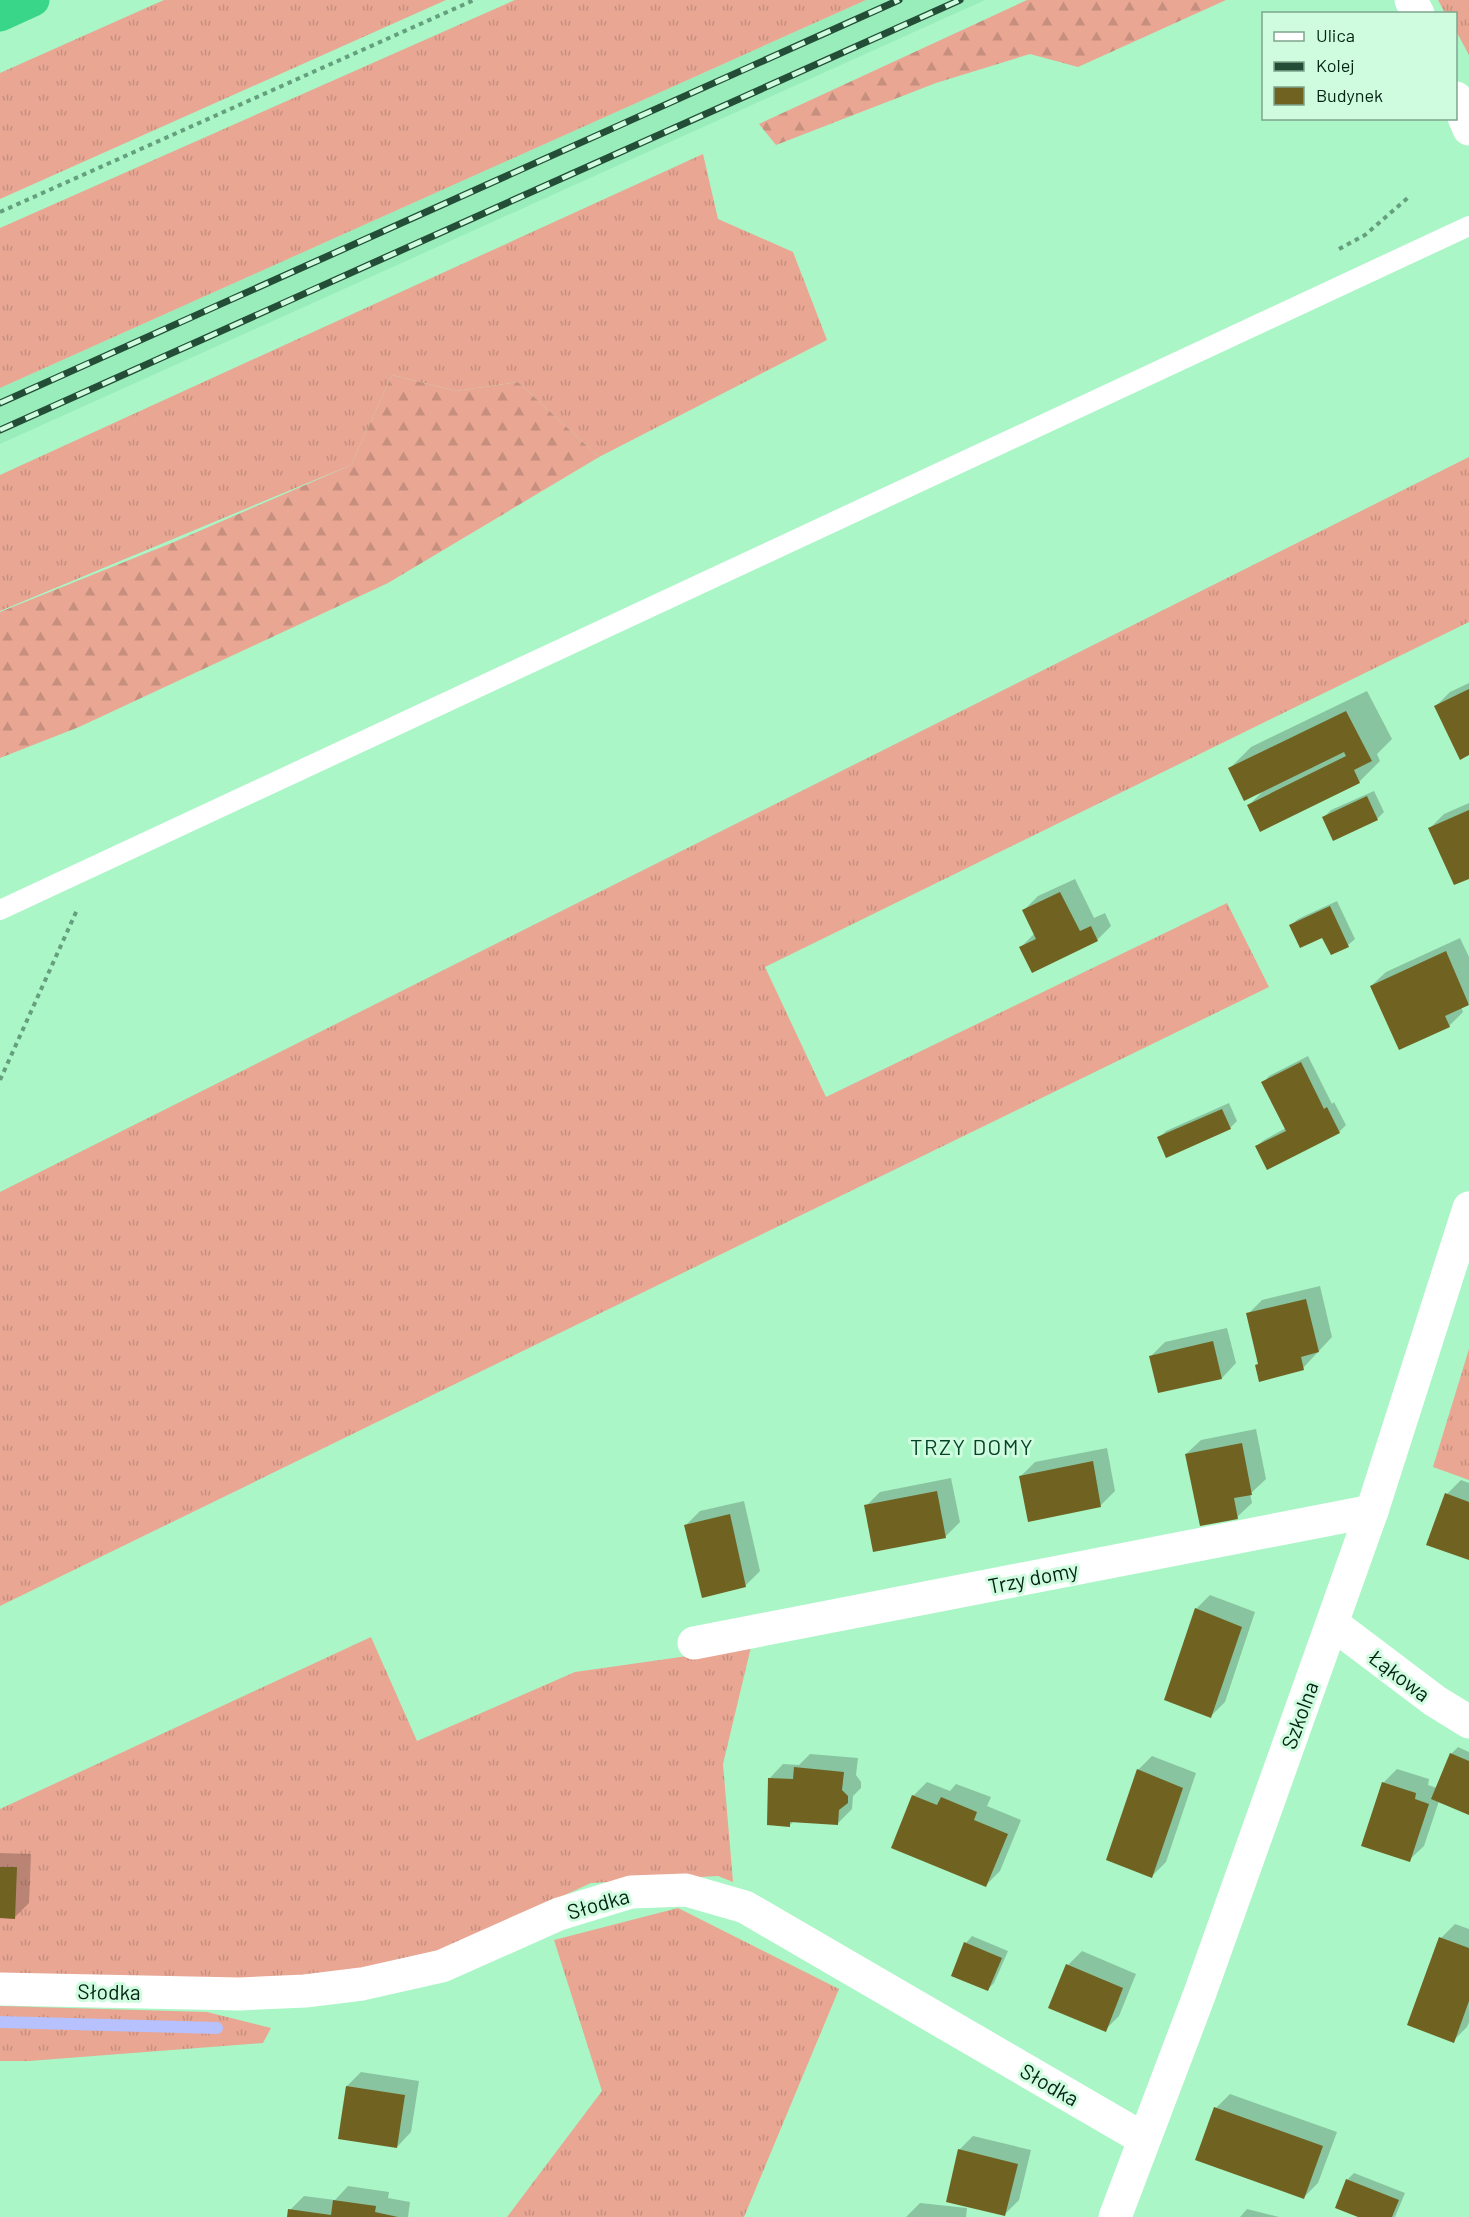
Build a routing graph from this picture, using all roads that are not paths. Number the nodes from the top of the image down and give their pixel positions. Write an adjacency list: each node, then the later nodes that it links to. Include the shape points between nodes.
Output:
1 (33, 0): 2 (highway)
2 (0, 15)
3 (1457, 102): 4 (street)
4 (1469, 129)
5 (1469, 226): 6 (lane)
6 (0, 910)
7 (1469, 1208): 8 (street, Szkolna)
8 (1372, 1511): 9 (street, Szkolna); 10 (street, Trzy domy)
9 (1333, 1624): 11 (street, Łąkowa); 13 (street, Szkolna)
10 (694, 1643)
11 (1469, 1722)
12 (0, 1989): 13 (street, Słodka, via 240,1994 362,1984 442,1966 559,1914 631,1892 686,1890 745,1907)
13 (1144, 2139): 14 (street, Szkolna)
14 (1115, 2217)

